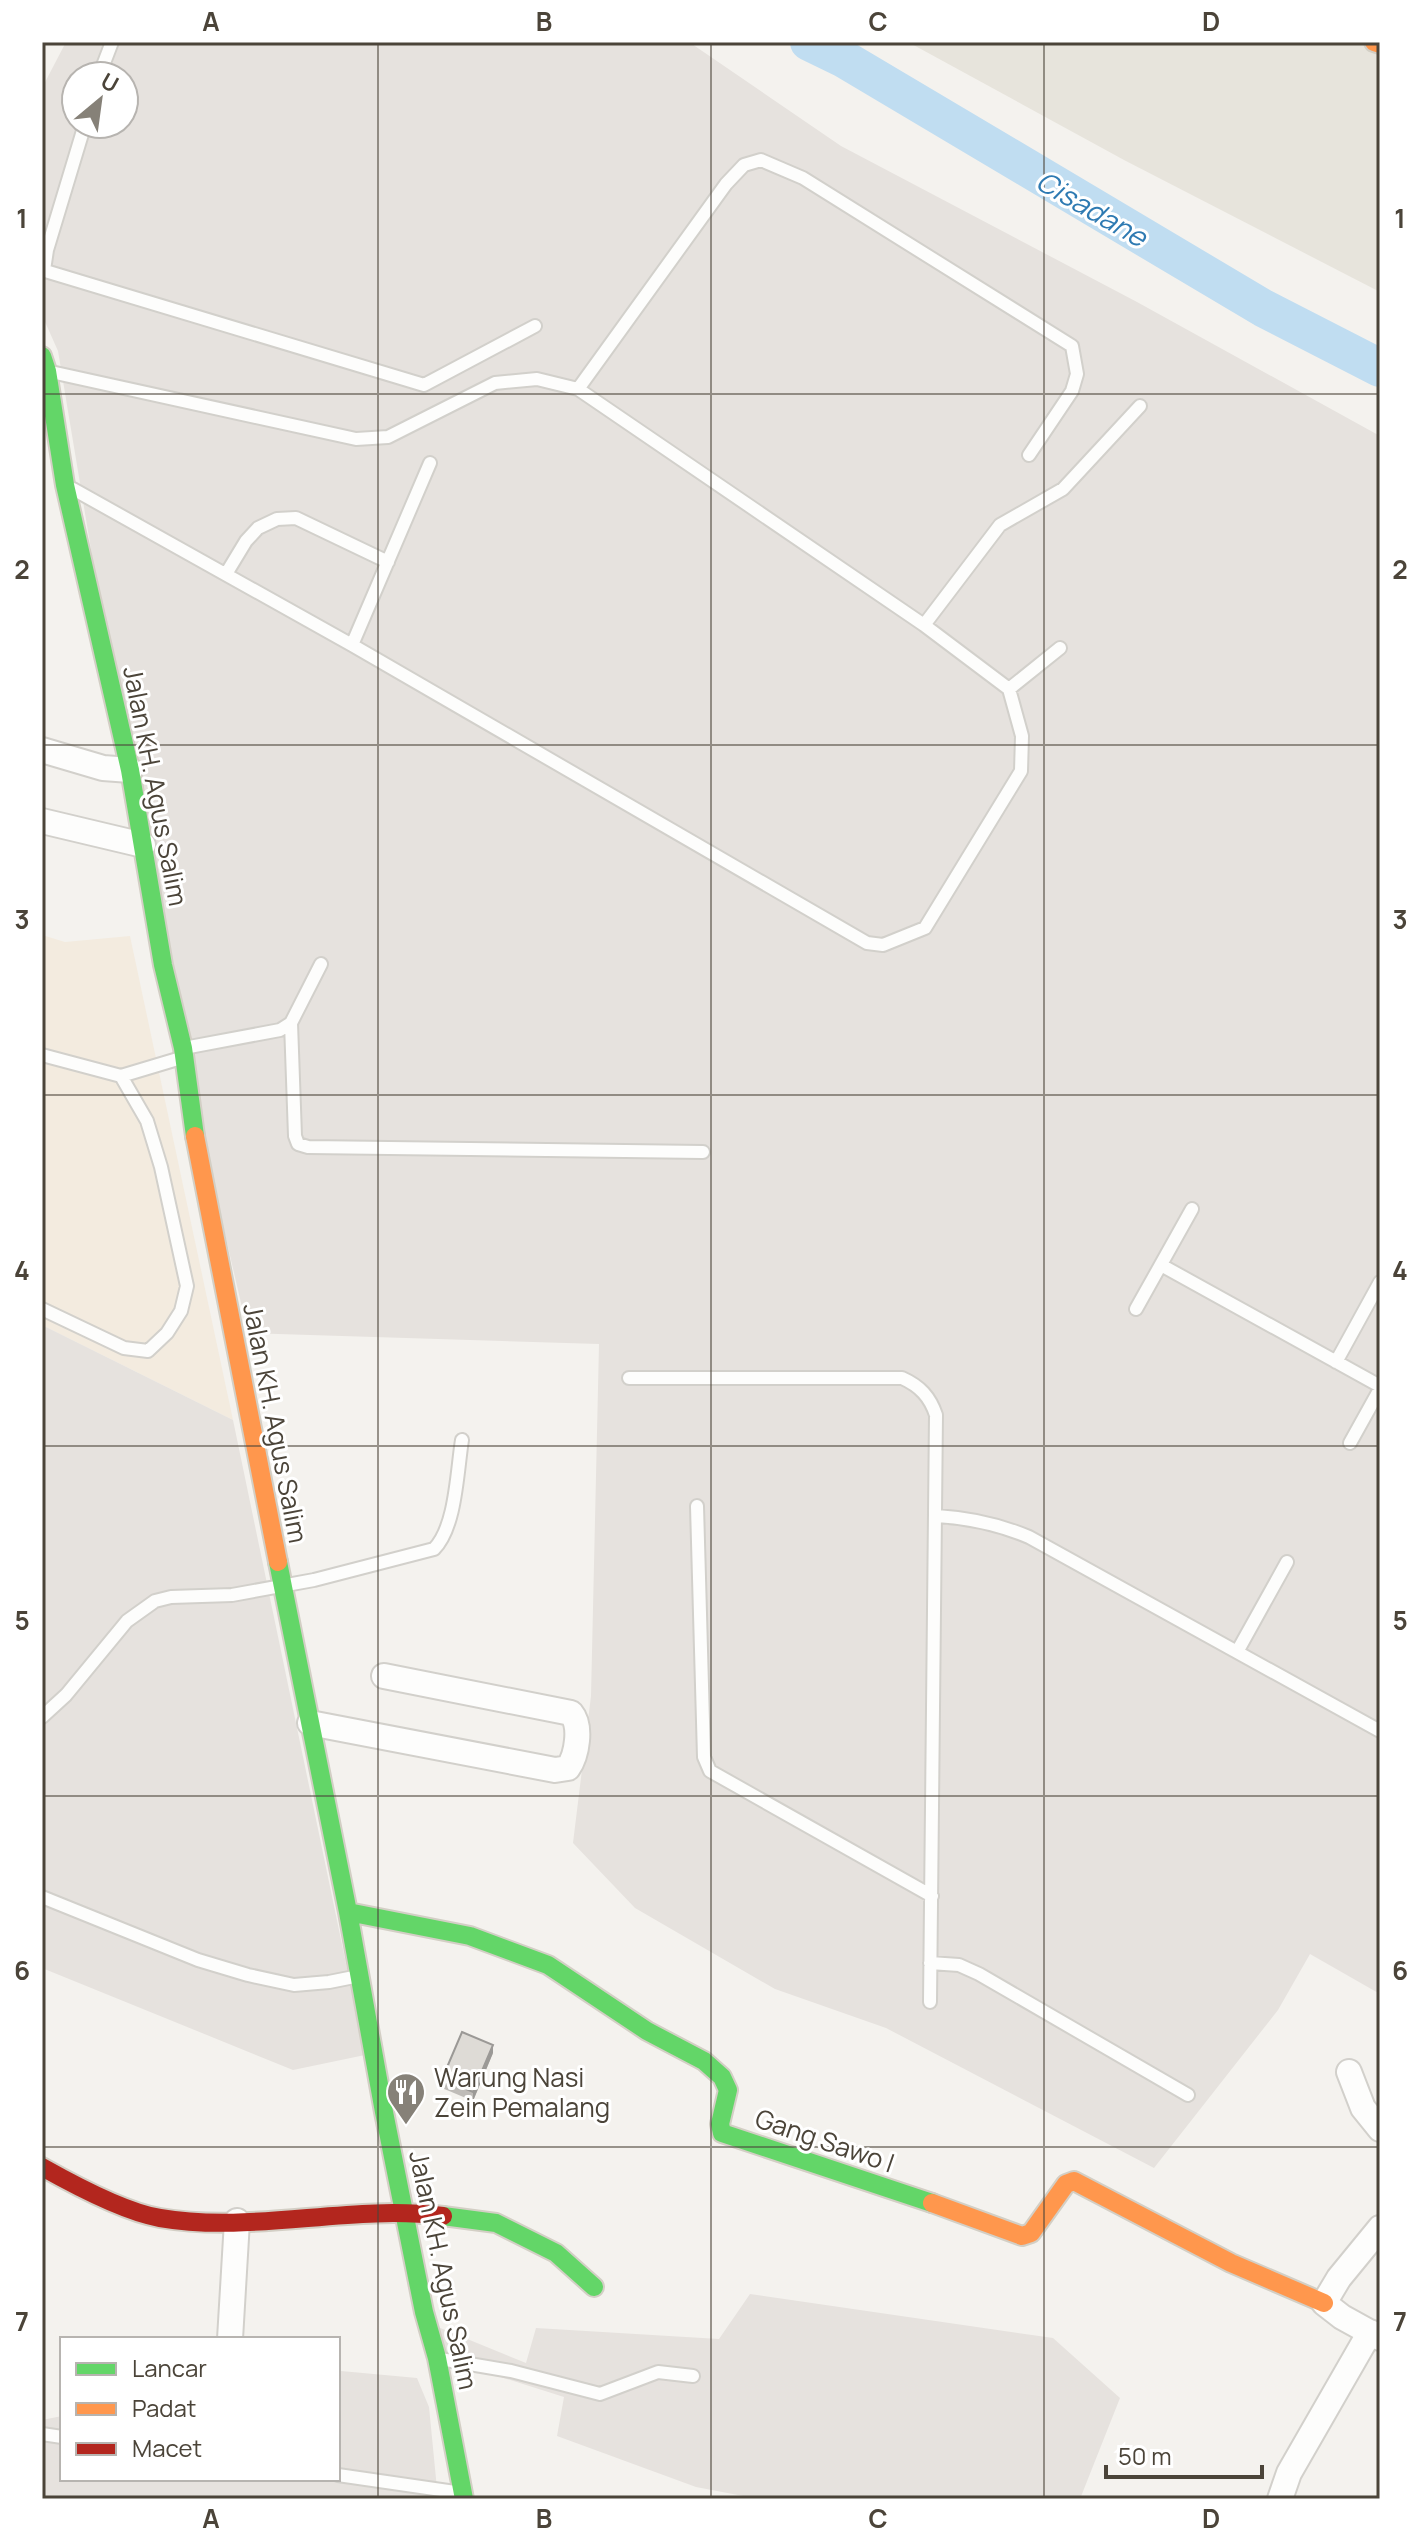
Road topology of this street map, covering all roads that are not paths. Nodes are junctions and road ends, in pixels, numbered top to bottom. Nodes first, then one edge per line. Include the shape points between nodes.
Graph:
1 (1374, 42) edge
2 (1380, 44) edge
3 (80, 140) edge
4 (43, 270) edge
5 (535, 326) dead end
6 (45, 364) edge
7 (578, 389) junction
8 (1140, 406) dead end
9 (1029, 455) dead end
10 (430, 463) dead end
11 (65, 485) junction
12 (388, 562) junction
13 (226, 574) junction
14 (924, 625) junction
15 (352, 645) junction
16 (1060, 648) dead end
17 (1009, 689) junction
18 (42, 750) edge
19 (130, 770) junction
20 (42, 821) edge
21 (143, 845) junction
22 (321, 964) dead end
23 (291, 1023) junction
24 (184, 1052) junction
25 (42, 1055) edge
26 (121, 1076) junction
27 (703, 1152) dead end
28 (1192, 1209) dead end
29 (1161, 1265) junction
30 (1380, 1282) edge
31 (42, 1309) edge
32 (1136, 1309) dead end
33 (1336, 1362) junction
34 (629, 1378) dead end
35 (1380, 1388) edge
36 (462, 1440) dead end
37 (1350, 1443) dead end
38 (697, 1506) dead end
39 (937, 1516) junction
40 (1287, 1562) dead end
41 (282, 1586) junction
42 (1237, 1652) junction
43 (384, 1676) dead end
44 (42, 1717) edge
45 (310, 1723) junction
46 (1380, 1731) edge
47 (932, 1896) junction
48 (42, 1897) edge
49 (348, 1912) junction
50 (930, 1963) junction
51 (361, 1975) junction
52 (930, 2002) dead end
53 (1349, 2072) dead end
54 (1188, 2095) dead end
55 (1380, 2129) edge
56 (42, 2167) edge
57 (405, 2211) junction
58 (237, 2221) junction
59 (1380, 2228) edge
60 (594, 2287) dead end
61 (1324, 2303) junction
62 (1375, 2335) edge
63 (230, 2337) edge
64 (437, 2358) junction
65 (693, 2376) dead end
66 (340, 2475) edge
67 (463, 2496) edge
68 (1280, 2499) edge

1 - 2 main road
3 - 4 lane
4 - 5 lane via 424,385
6 - 7 lane via 356,439 388,437 495,383 537,379
6 - 11 main road, Jalan KH. Agus Salim
7 - 9 lane via 726,184 744,165 761,160 803,178 1072,346 1077,374 1072,391
7 - 14 lane
8 - 14 lane via 1063,489 1000,525
10 - 12 lane
11 - 13 lane
11 - 19 main road, Jalan KH. Agus Salim
12 - 13 lane via 296,518 277,519 258,528
12 - 15 lane
13 - 15 lane
14 - 17 lane
15 - 17 lane via 867,943 883,945 925,928 1021,771 1022,736
16 - 17 lane
18 - 19 street via 103,768
19 - 21 main road, Jalan KH. Agus Salim
20 - 21 street
21 - 24 main road, Jalan KH. Agus Salim
22 - 23 lane
23 - 24 lane
23 - 27 lane via 298,1144
24 - 26 lane
24 - 41 main road, Jalan KH. Agus Salim via 199,1159
25 - 26 lane
26 - 31 lane via 147,1121 161,1167 187,1286 181,1311 148,1351 124,1348
28 - 29 lane
29 - 32 lane
29 - 33 lane
30 - 33 lane
33 - 35 lane
34 - 39 lane via 902,1378 914,1383 932,1402 936,1415
35 - 37 lane
36 - 41 lane via 450,1518 434,1549
38 - 47 lane via 704,1757 710,1771
39 - 42 lane via 973,1518 1029,1537
39 - 47 lane
40 - 42 lane
41 - 44 lane via 155,1601 127,1621
41 - 45 main road, Jalan KH. Agus Salim
42 - 46 lane
43 - 45 street via 571,1713 577,1732 571,1764 555,1770
45 - 49 main road, Jalan KH. Agus Salim
47 - 50 lane
48 - 51 lane via 248,1975 294,1985
49 - 51 main road, Jalan KH. Agus Salim
49 - 61 main road, Gang Sawo I via 470,1936 548,1965 722,2077 728,2090 720,2124 728,2136 1022,2236 1031,2233 1066,2184 1074,2181 1231,2263
50 - 52 lane
50 - 54 lane via 959,1965 979,1974
51 - 57 main road, Jalan KH. Agus Salim
53 - 55 street via 1363,2108
56 - 58 main road via 85,2191 157,2218
57 - 58 main road
57 - 60 main road via 496,2223 556,2253
57 - 64 main road, Jalan KH. Agus Salim
58 - 63 street
59 - 61 street
61 - 62 street
62 - 68 street via 1289,2473
64 - 65 lane via 600,2394 658,2372
64 - 67 main road, Jalan KH. Agus Salim
66 - 67 lane

